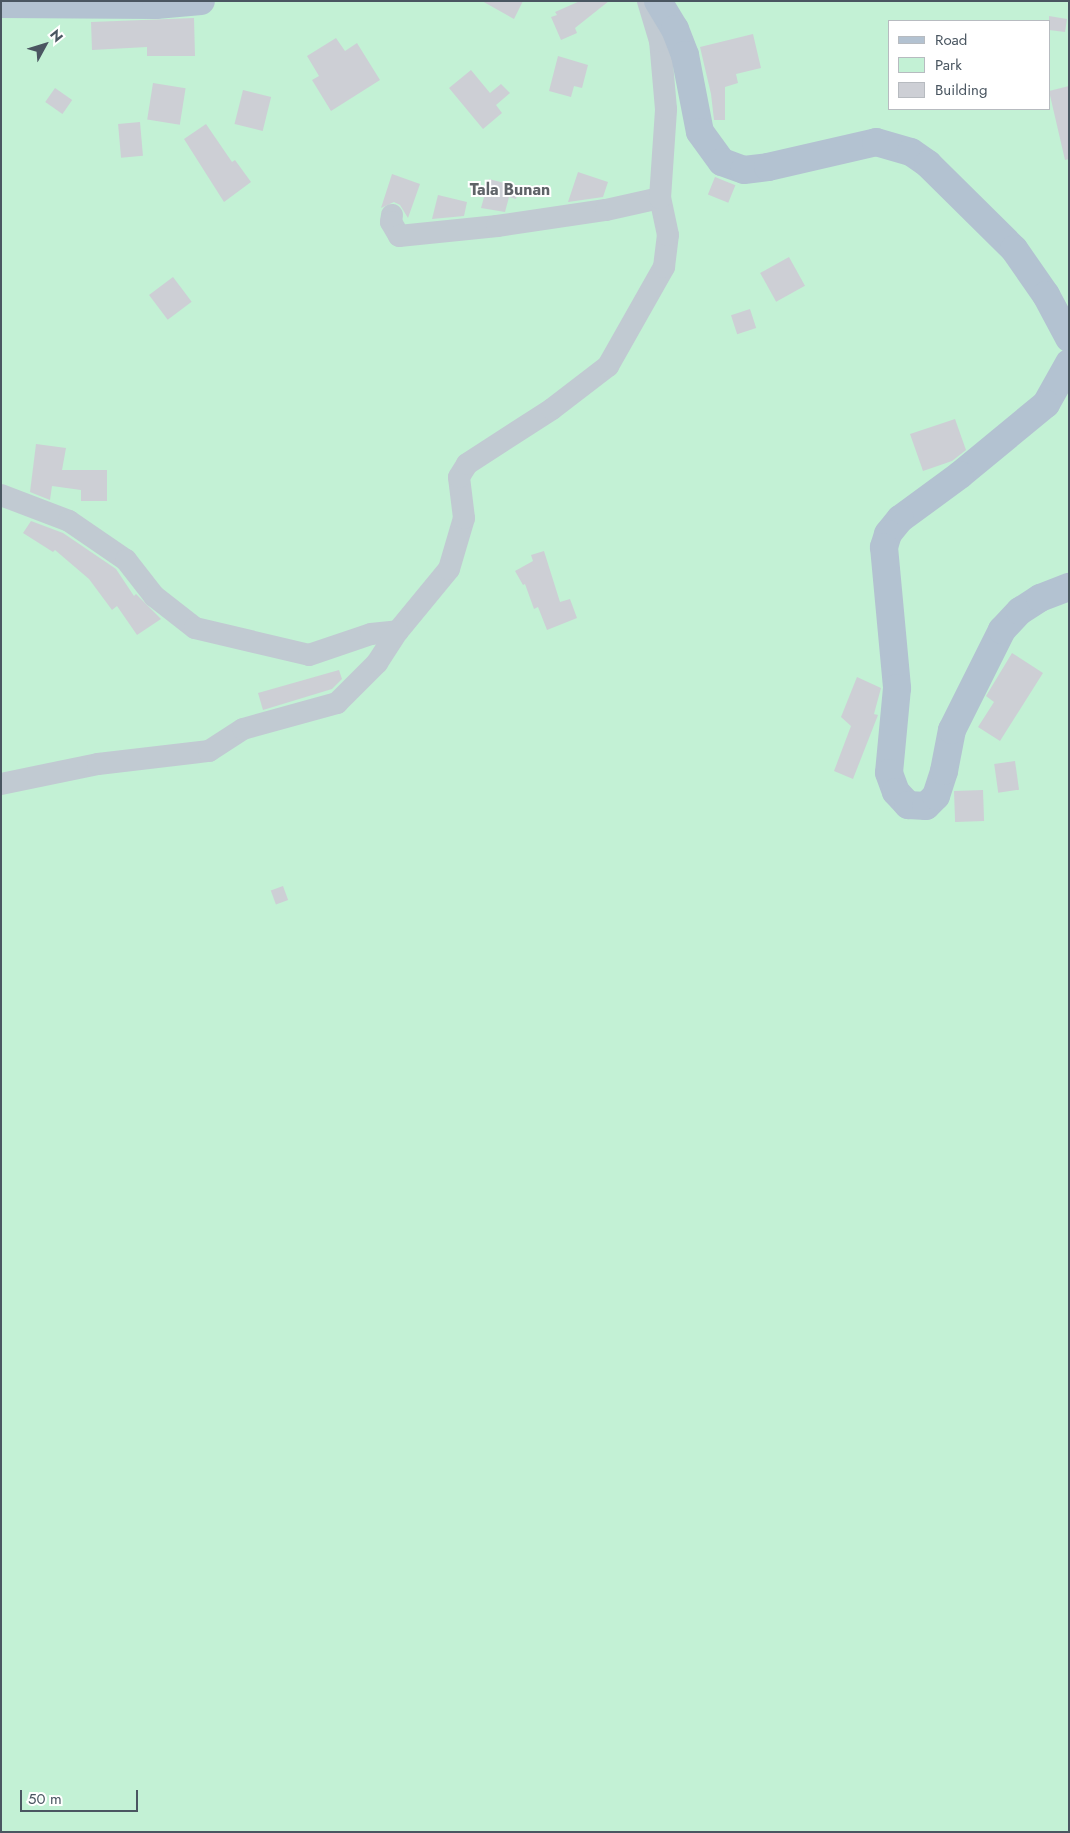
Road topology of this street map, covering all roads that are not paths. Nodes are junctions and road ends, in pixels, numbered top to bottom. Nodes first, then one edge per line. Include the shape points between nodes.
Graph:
1 (201, 1) edge
2 (648, 1) edge
3 (658, 1) edge
4 (1, 4) edge
5 (660, 198) junction
6 (392, 215) dead end
7 (1069, 338) edge
8 (1069, 364) edge
9 (1, 495) edge
10 (1069, 588) edge
11 (398, 630) junction
12 (1, 784) edge

1 - 4 main road via 156,5
2 - 5 street via 660,41 666,109
3 - 7 main road via 675,29 684,55 700,132 722,162 744,170 768,167 876,142 911,152 928,164 1014,249 1046,295
5 - 6 street via 552,218 399,236 391,222
5 - 11 street via 668,235 664,267 608,366 552,409 467,464 459,477 464,518 449,569
8 - 10 main road via 1046,404 960,475 900,519 888,534 884,547 897,688 889,773 896,792 908,805 926,806 936,796 952,730 1002,630 1020,611 1040,598
9 - 11 street via 69,521 94,538 126,560 154,596 195,628 309,655 371,634
11 - 12 street via 377,663 337,703 244,729 209,751 98,764

